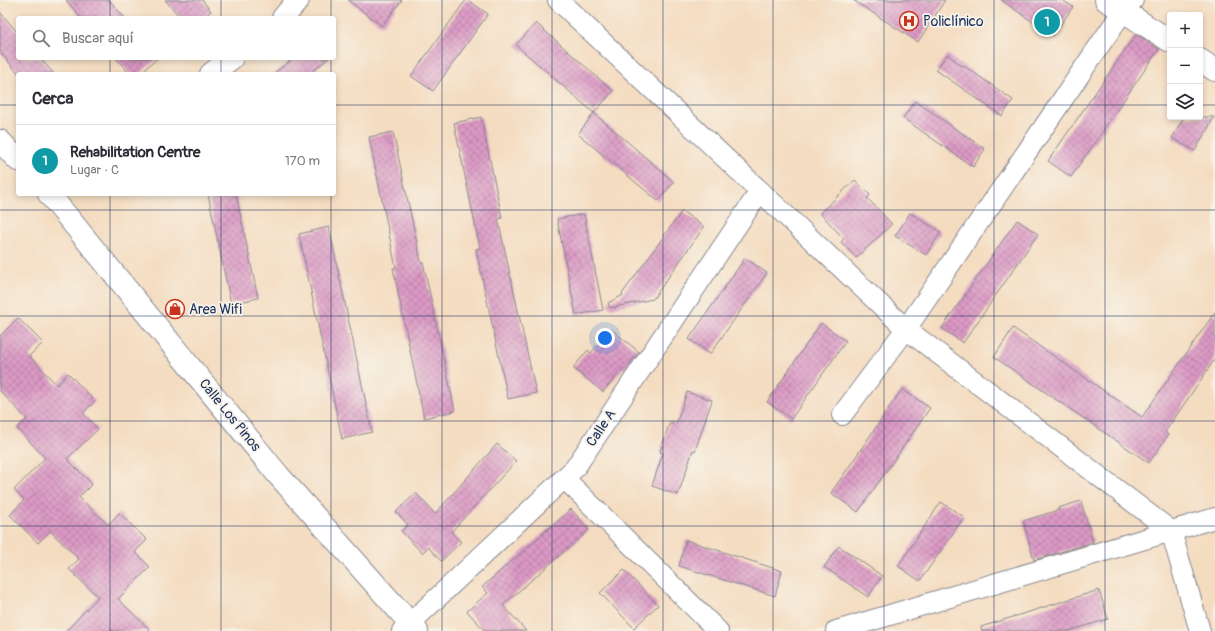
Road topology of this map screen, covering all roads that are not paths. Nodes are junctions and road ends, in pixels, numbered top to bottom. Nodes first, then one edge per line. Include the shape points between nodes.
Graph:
1 (298, 0) edge
2 (558, 0) edge
3 (1121, 4) edge
4 (286, 16) edge
5 (1167, 39) edge
6 (229, 60) edge
7 (1203, 62) edge
8 (1215, 70) edge
9 (214, 72) edge
10 (0, 141) edge
11 (16, 158) edge
12 (760, 191) junction
13 (59, 197) edge
14 (906, 329) junction
15 (842, 415) dead end
16 (564, 478) junction
17 (1215, 518) edge
18 (1171, 531) junction
19 (410, 629) edge
20 (718, 631) edge
21 (836, 631) edge
22 (1200, 631) edge

1 - 4 street
2 - 12 street
3 - 5 street
3 - 14 street
6 - 9 street
7 - 8 street
10 - 11 street
12 - 14 street
12 - 16 street, Calle A via 575,468
13 - 19 street, Calle Los Pinos via 279,476
14 - 15 street
14 - 18 street
16 - 19 street, Calle A
16 - 20 street
17 - 18 street
18 - 21 street
18 - 22 street

